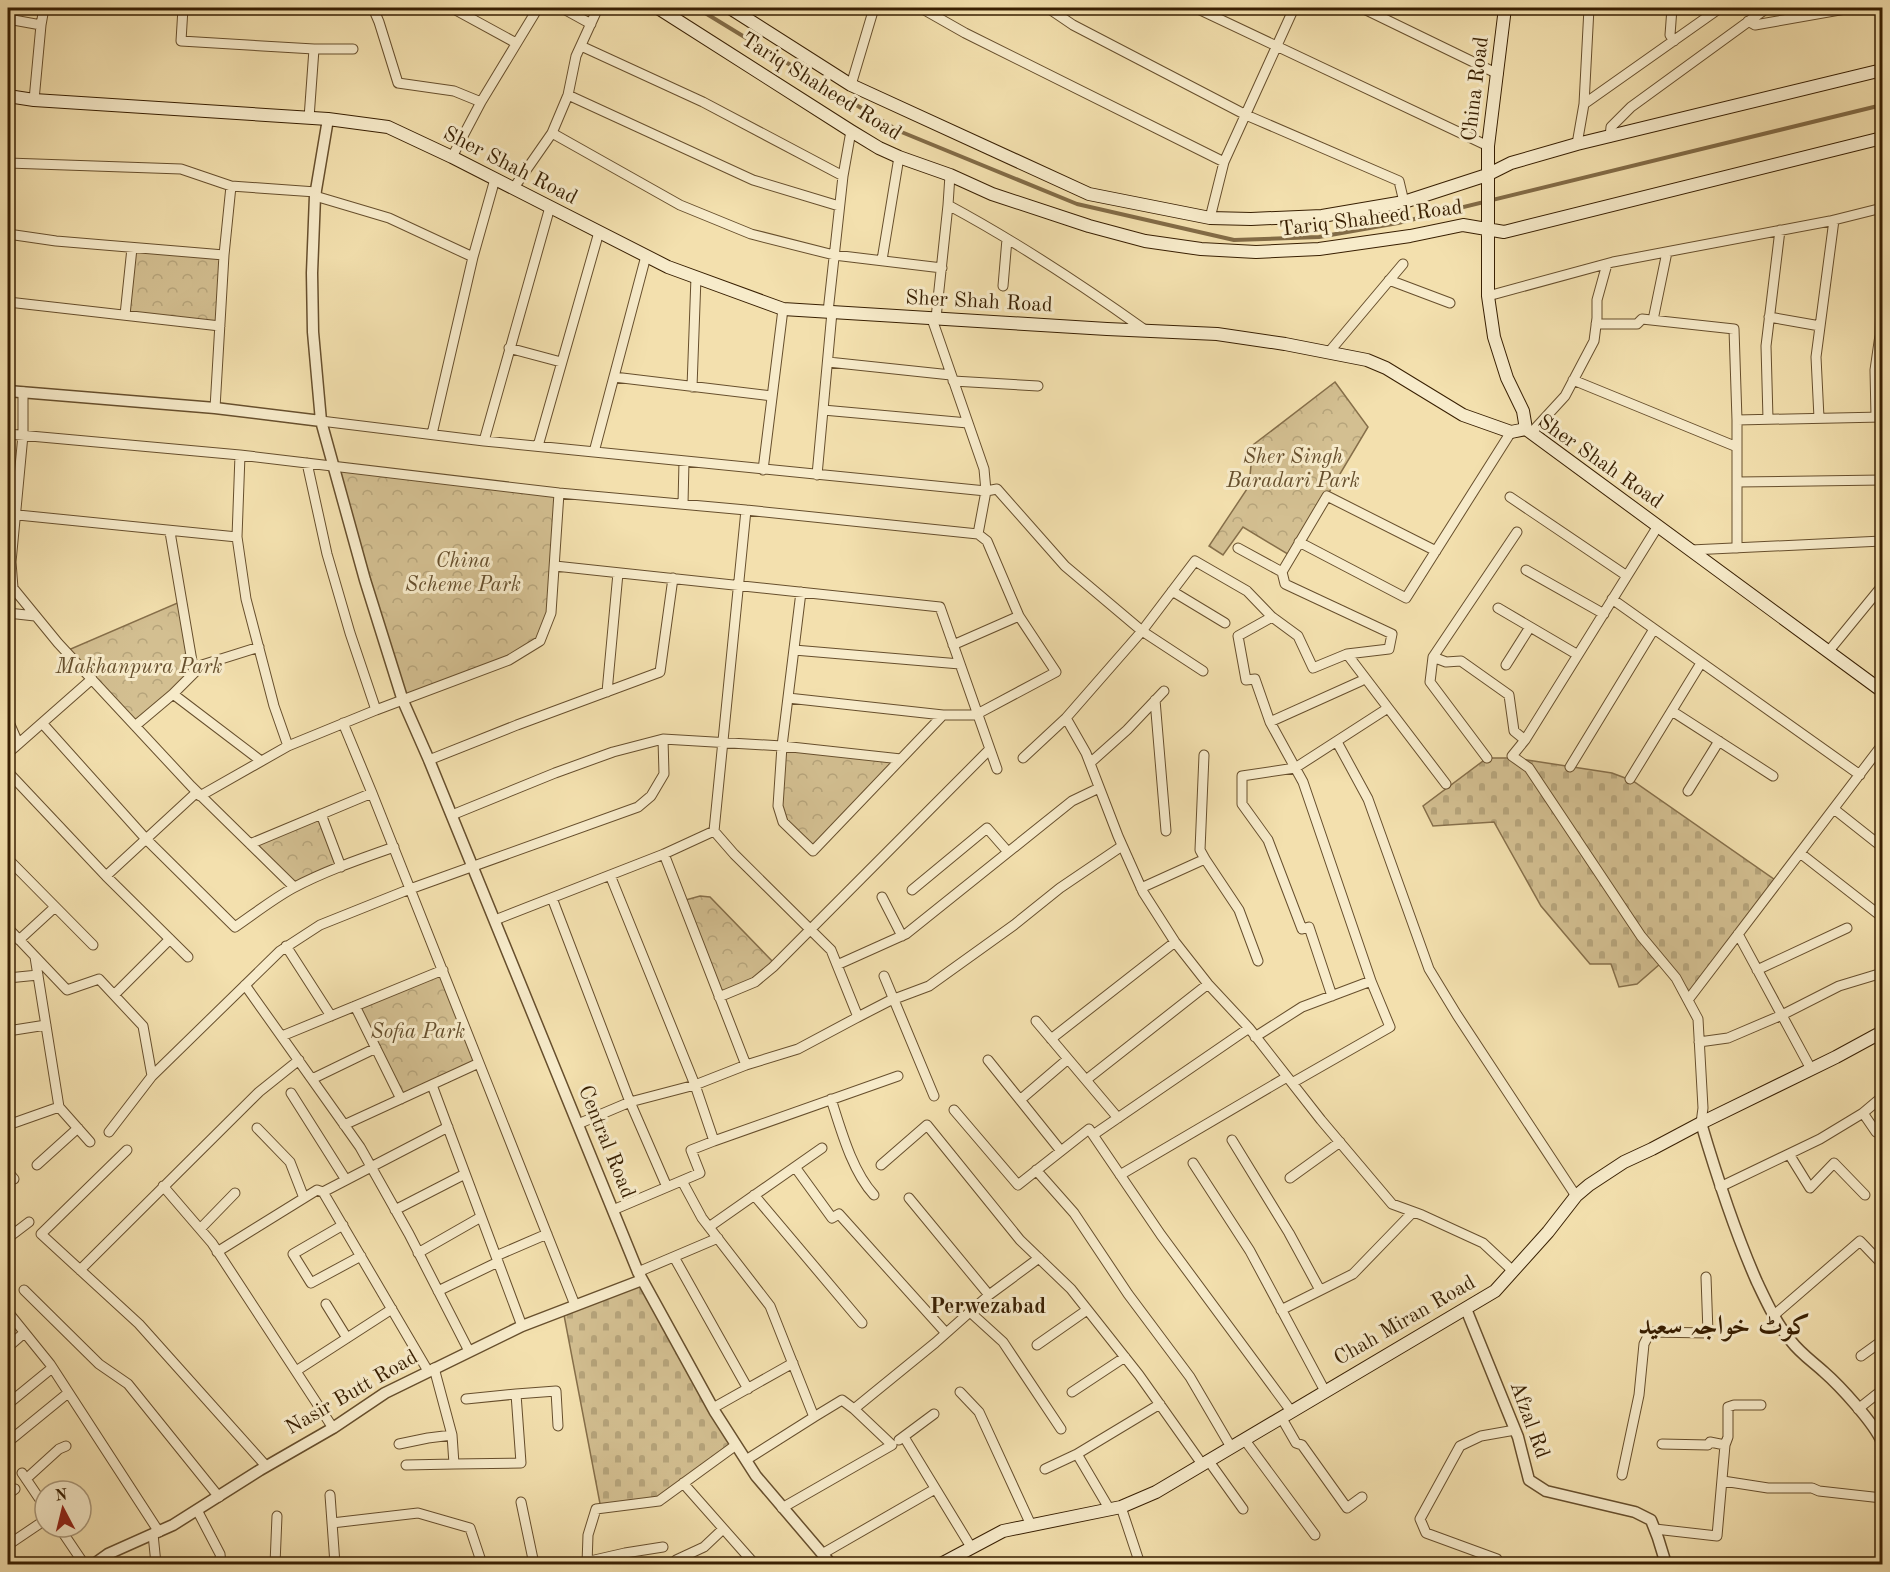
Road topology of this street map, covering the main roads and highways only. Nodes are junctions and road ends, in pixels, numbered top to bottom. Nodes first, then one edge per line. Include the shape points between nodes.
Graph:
1 (658, 8) edge
2 (730, 8) edge
3 (1505, 8) edge
4 (1882, 70) edge
5 (8, 96) edge
6 (1882, 138) edge
7 (1487, 180) junction
8 (1488, 229) junction
9 (1528, 431) junction
10 (1881, 688) edge
11 (1882, 1032) edge
12 (941, 1564) edge

1 - 8 main road, Tariq Shaheed Road via 899,158 992,194 1145,241 1256,252 1319,249 1463,225
2 - 7 main road, Tariq Shaheed Road via 851,85 1089,194 1210,218 1251,219 1322,216 1404,202
3 - 7 main road, China Road
4 - 7 main road, Tariq Shaheed Road via 1577,144 1511,164
5 - 9 main road, Sher Shah Road via 328,119 388,128 668,267 783,309 1217,334 1329,352 1386,368 1462,415 1511,432
6 - 8 main road, Tariq Shaheed Road via 1518,230
7 - 8 main road, China Road
8 - 9 main road via 1488,296 1494,337
9 - 10 main road, Sher Shah Road
11 - 12 main road, Chah Miran Road via 1624,1162 1576,1196 1495,1291 1156,1492 1115,1509 1003,1531

